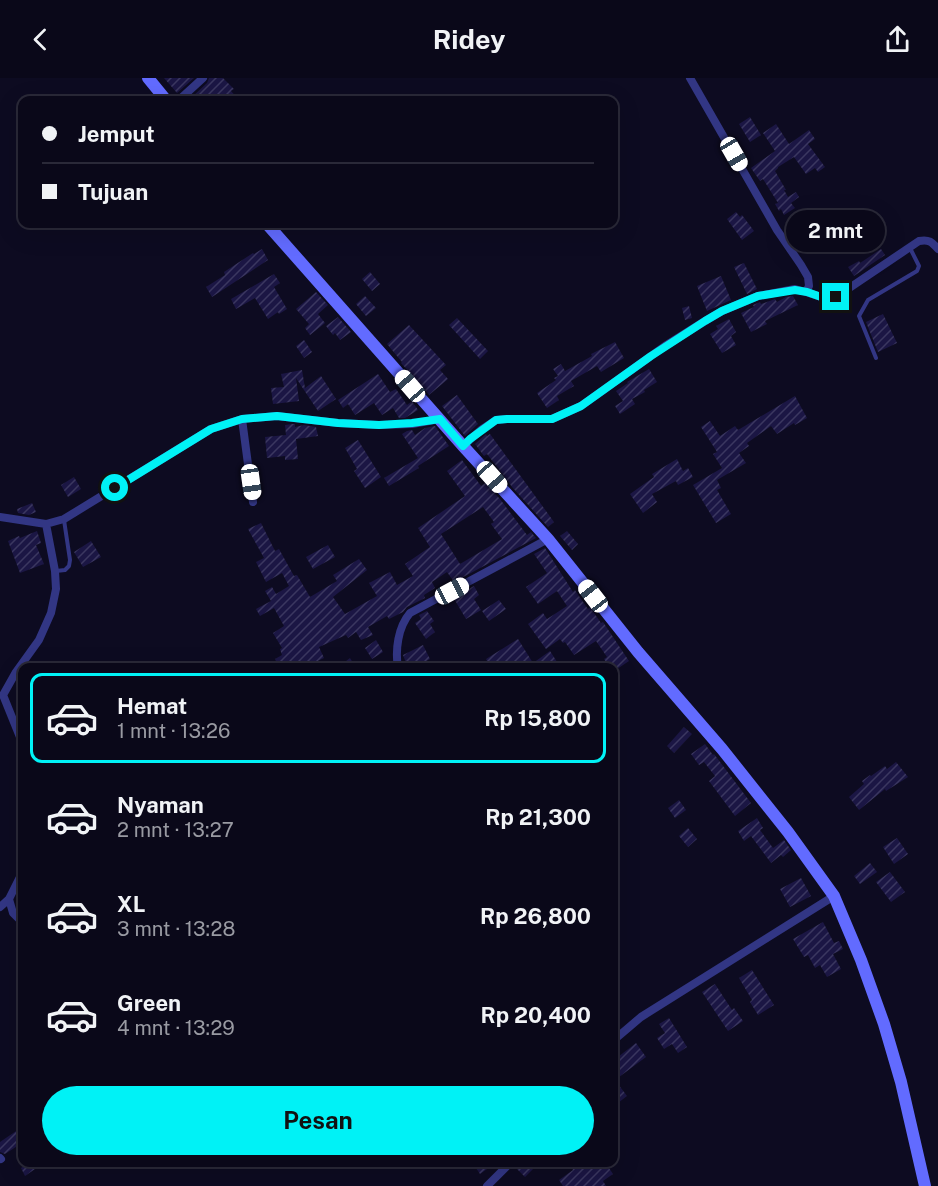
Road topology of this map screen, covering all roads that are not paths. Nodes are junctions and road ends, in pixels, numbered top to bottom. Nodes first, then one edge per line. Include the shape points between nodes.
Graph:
1 (148, 78) edge
2 (203, 78) edge
3 (690, 78) edge
4 (163, 96) edge
5 (183, 96) edge
6 (271, 228) edge
7 (909, 247) junction
8 (938, 249) edge
9 (807, 292) junction
10 (876, 358) dead end
11 (242, 419) junction
12 (440, 419) junction
13 (463, 446) junction
14 (254, 502) dead end
15 (0, 517) edge
16 (64, 519) junction
17 (46, 524) junction
18 (548, 539) junction
19 (55, 572) junction
20 (22, 663) edge
21 (397, 663) edge
22 (18, 669) edge
23 (2, 695) edge
24 (18, 733) edge
25 (18, 881) edge
26 (834, 896) junction
27 (9, 899) junction
28 (0, 907) edge
29 (18, 918) edge
30 (618, 1037) edge
31 (506, 1167) edge
32 (486, 1186) edge
33 (925, 1186) edge

1 - 4 street
2 - 5 street
3 - 9 street via 808,277
6 - 12 street
7 - 8 street via 925,240
7 - 9 street via 836,297 824,298
7 - 10 lane via 919,266 917,271 868,300 859,316
9 - 13 street via 758,296 722,311 581,406 552,419 496,420
11 - 12 street via 277,416 379,425
11 - 14 street
11 - 16 street via 211,429
12 - 13 street
13 - 18 street
15 - 17 street
16 - 17 street
16 - 19 lane via 69,566
17 - 19 street
18 - 21 street via 410,613 401,630
18 - 26 street via 722,749
19 - 20 street via 51,613
22 - 23 street
23 - 24 street
25 - 27 street
26 - 30 street via 642,1017
26 - 33 street via 884,1024
27 - 28 street
27 - 29 street
31 - 32 street

